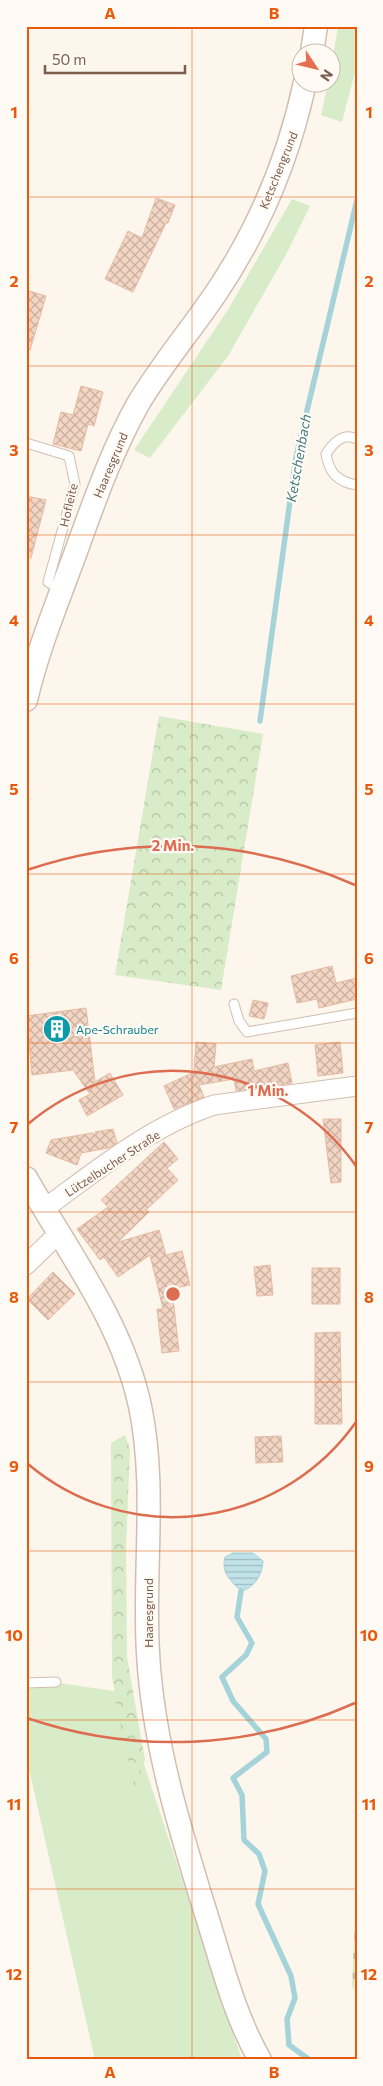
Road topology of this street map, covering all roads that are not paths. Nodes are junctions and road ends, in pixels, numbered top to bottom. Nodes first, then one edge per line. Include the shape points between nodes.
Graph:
1 (316, 26) edge
2 (314, 42) edge
3 (303, 92) edge
4 (240, 254) joint
5 (357, 438) edge
6 (26, 443) edge
7 (357, 485) edge
8 (61, 590) junction
9 (26, 700) edge
10 (234, 1004) dead end
11 (357, 1013) edge
12 (357, 1086) edge
13 (26, 1178) edge
14 (44, 1209) junction
15 (58, 1234) junction
16 (26, 1265) edge
17 (56, 1682) dead end
18 (26, 1683) edge
19 (260, 2060) edge

1 - 2 street
3 - 4 street, Ketschengrund via 297,122 276,180
4 - 8 street, Haaresgrund via 139,403 123,433
5 - 7 lane via 342,438 333,443 326,454 328,465 338,480
6 - 8 lane, Hofleite via 69,456 75,484 48,582
8 - 9 street, Haaresgrund
10 - 11 lane via 239,1021 247,1032
12 - 14 street, Lützelbucher Straße via 214,1105 197,1111 140,1141
13 - 14 street, Haaresgrund
14 - 15 street, Haaresgrund
15 - 16 street
15 - 19 street, Haaresgrund via 105,1311 128,1363 140,1405 148,1458 148,1654 157,1726 170,1792 237,2016
17 - 18 lane

